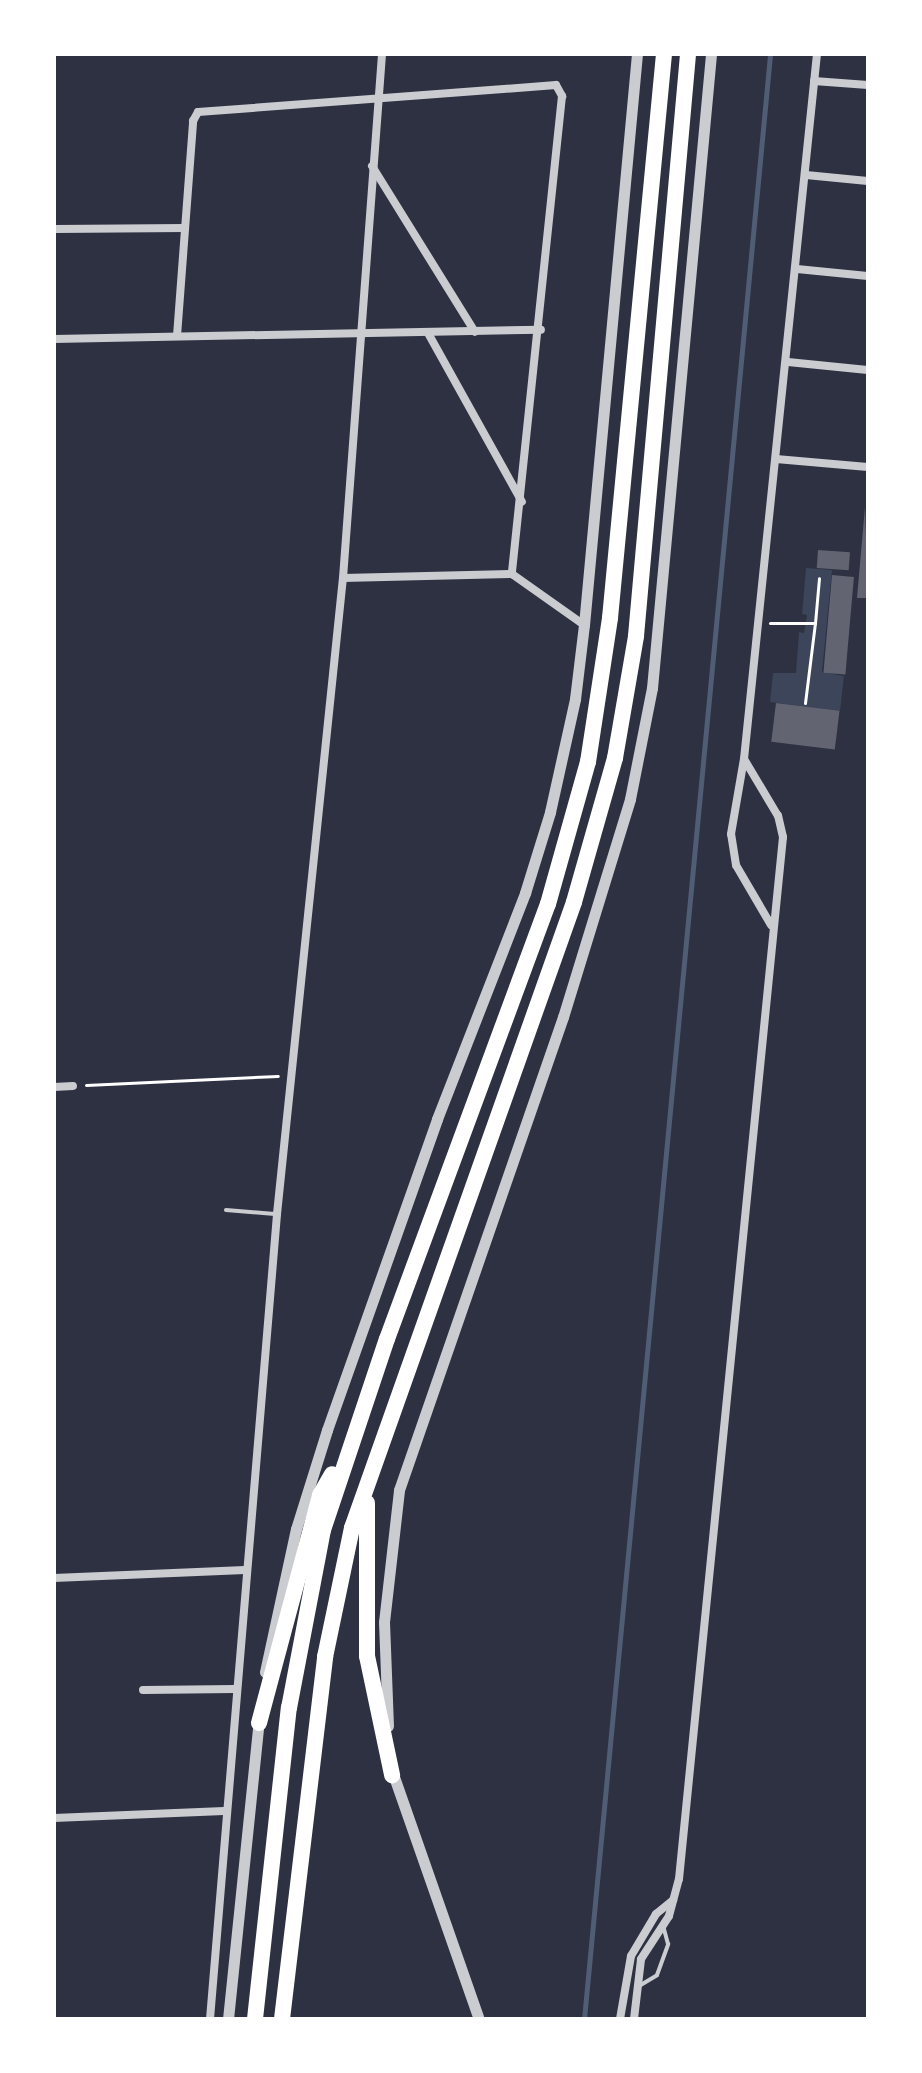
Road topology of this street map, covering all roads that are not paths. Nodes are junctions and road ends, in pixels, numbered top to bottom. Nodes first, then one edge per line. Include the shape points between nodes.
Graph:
1 (382, 54) edge
2 (637, 54) edge
3 (664, 54) edge
4 (688, 54) edge
5 (711, 54) edge
6 (817, 54) edge
7 (814, 81) junction
8 (868, 85) edge
9 (378, 100) junction
10 (372, 166) junction
11 (806, 175) junction
12 (868, 181) edge
13 (185, 228) junction
14 (54, 229) edge
15 (797, 269) junction
16 (868, 276) edge
17 (541, 330) junction
18 (475, 332) junction
19 (428, 333) junction
20 (358, 335) junction
21 (177, 336) junction
22 (54, 339) edge
23 (788, 362) junction
24 (868, 370) edge
25 (776, 459) junction
26 (868, 467) edge
27 (522, 503) junction
28 (512, 574) junction
29 (343, 578) junction
30 (584, 625) junction
31 (744, 759) junction
32 (771, 926) junction
33 (73, 1086) road end
34 (54, 1087) edge
35 (226, 1210) dead end
36 (277, 1214) junction
37 (350, 1445) junction
38 (367, 1487) junction
39 (245, 1570) junction
40 (54, 1578) edge
41 (235, 1689) junction
42 (143, 1690) dead end
43 (259, 1723) junction
44 (392, 1775) junction
45 (224, 1811) junction
46 (54, 1818) edge
47 (674, 1900) junction
48 (662, 1923) junction
49 (636, 1987) junction
50 (210, 2019) edge
51 (228, 2019) edge
52 (255, 2019) edge
53 (282, 2019) edge
54 (479, 2019) edge
55 (620, 2019) edge
56 (634, 2019) edge

1 - 9 street
2 - 30 street
3 - 37 highway via 610,618 588,762 548,904
4 - 38 highway via 636,636 615,758 578,891
5 - 44 street via 652,688 630,799 563,1017 399,1490 384,1622
6 - 7 street
7 - 8 street
7 - 11 street
9 - 10 street
9 - 13 street via 198,112
9 - 17 street via 550,83 560,89
10 - 18 street
10 - 20 street
11 - 12 street
11 - 15 street
13 - 14 street
13 - 21 street
15 - 16 street
15 - 23 street
17 - 18 street
17 - 27 street
18 - 19 street
19 - 20 street
19 - 27 street
20 - 21 street
20 - 29 street
21 - 22 street
23 - 24 street
23 - 25 street
25 - 26 street
25 - 31 street
27 - 28 street
28 - 29 street
28 - 30 street
29 - 36 street
30 - 43 street via 575,699 550,812 327,1430 280,1593
31 - 32 street via 732,849
31 - 32 street via 782,827
32 - 47 street
33 - 34 street
35 - 36 lane
36 - 39 street
37 - 43 highway via 320,1495
37 - 52 highway via 323,1530 298,1649
38 - 44 highway via 367,1656
38 - 53 highway via 334,1596
39 - 40 street
39 - 41 street
41 - 42 street
41 - 45 street
43 - 51 street
44 - 54 street
45 - 46 street
45 - 50 street
47 - 48 street
47 - 55 street via 656,1914 631,1956
48 - 49 street via 646,1944
48 - 49 lane via 668,1944 657,1975
49 - 56 street

